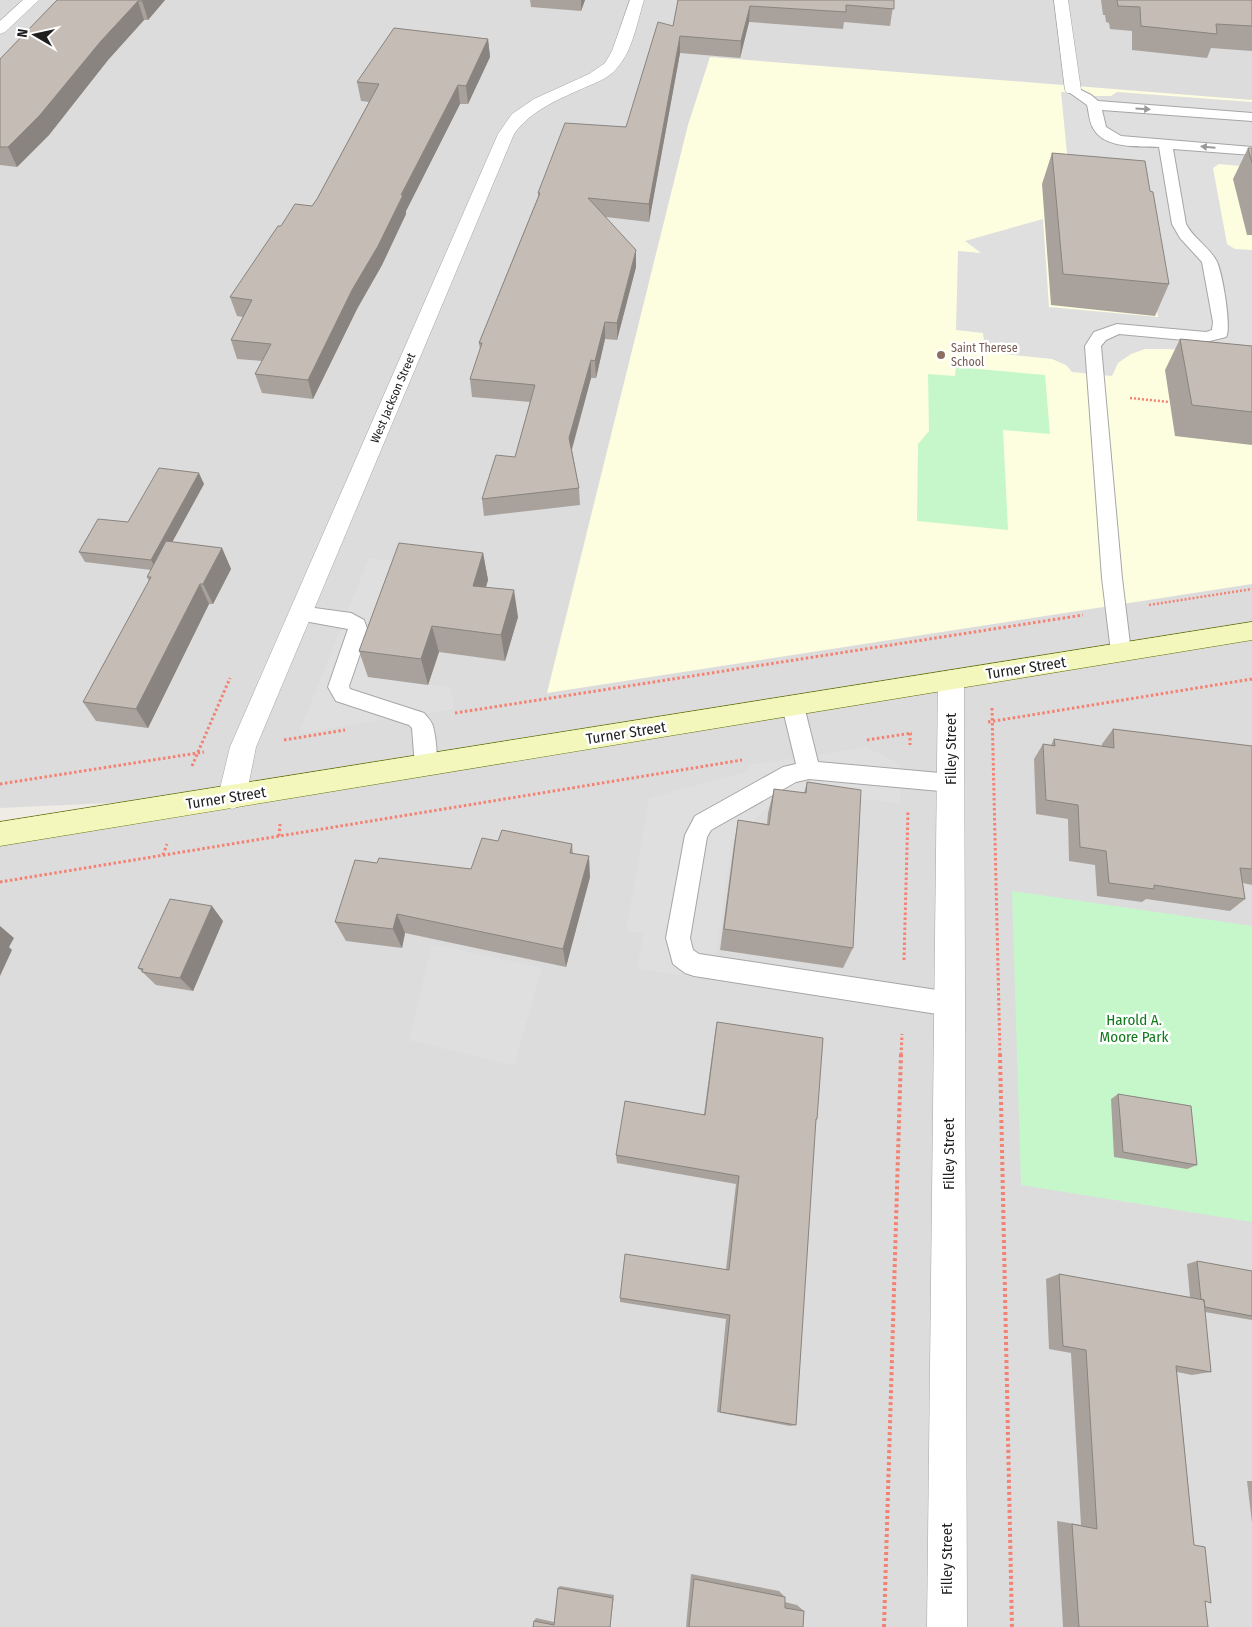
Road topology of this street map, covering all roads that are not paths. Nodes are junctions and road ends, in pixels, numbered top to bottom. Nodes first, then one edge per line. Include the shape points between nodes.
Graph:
1 (32, 0) edge
2 (637, 0) edge
3 (1061, 0) edge
4 (0, 29) edge
5 (1073, 90) joint
6 (1094, 105) junction
7 (1252, 117) edge
8 (1165, 144) junction
9 (1252, 151) edge
10 (300, 614) junction
11 (1252, 631) edge
12 (1121, 652) junction
13 (952, 680) junction
14 (793, 706) junction
15 (807, 760) junction
16 (426, 766) junction
17 (951, 784) junction
18 (232, 797) junction
19 (0, 834) edge
20 (950, 1004) junction
21 (947, 1627) edge

1 - 4 street
2 - 10 street, West Jackson Street via 620,51 611,66 595,77 540,102 518,117 506,134
3 - 5 street
5 - 6 lane
6 -> 7 lane
6 - 8 lane via 1098,127 1105,134 1118,140
9 -> 8 lane
8 - 12 lane via 1179,224 1183,234 1210,262 1221,322 1220,333 1206,337 1117,329 1100,336 1093,346
10 - 16 lane via 350,621 356,625 358,631 338,687 343,695 416,719 422,725
10 - 18 street, West Jackson Street via 242,746
11 - 12 street, Turner Street
12 - 13 street, Turner Street
13 - 14 street, Turner Street
13 - 17 street, Filley Street
14 - 15 lane
14 - 16 street, Turner Street
15 - 17 lane
15 - 20 lane via 791,774 703,824 696,835 678,938 682,956 694,965
16 - 18 street, Turner Street
17 - 20 street, Filley Street
18 - 19 street, Turner Street
20 - 21 street, Filley Street

